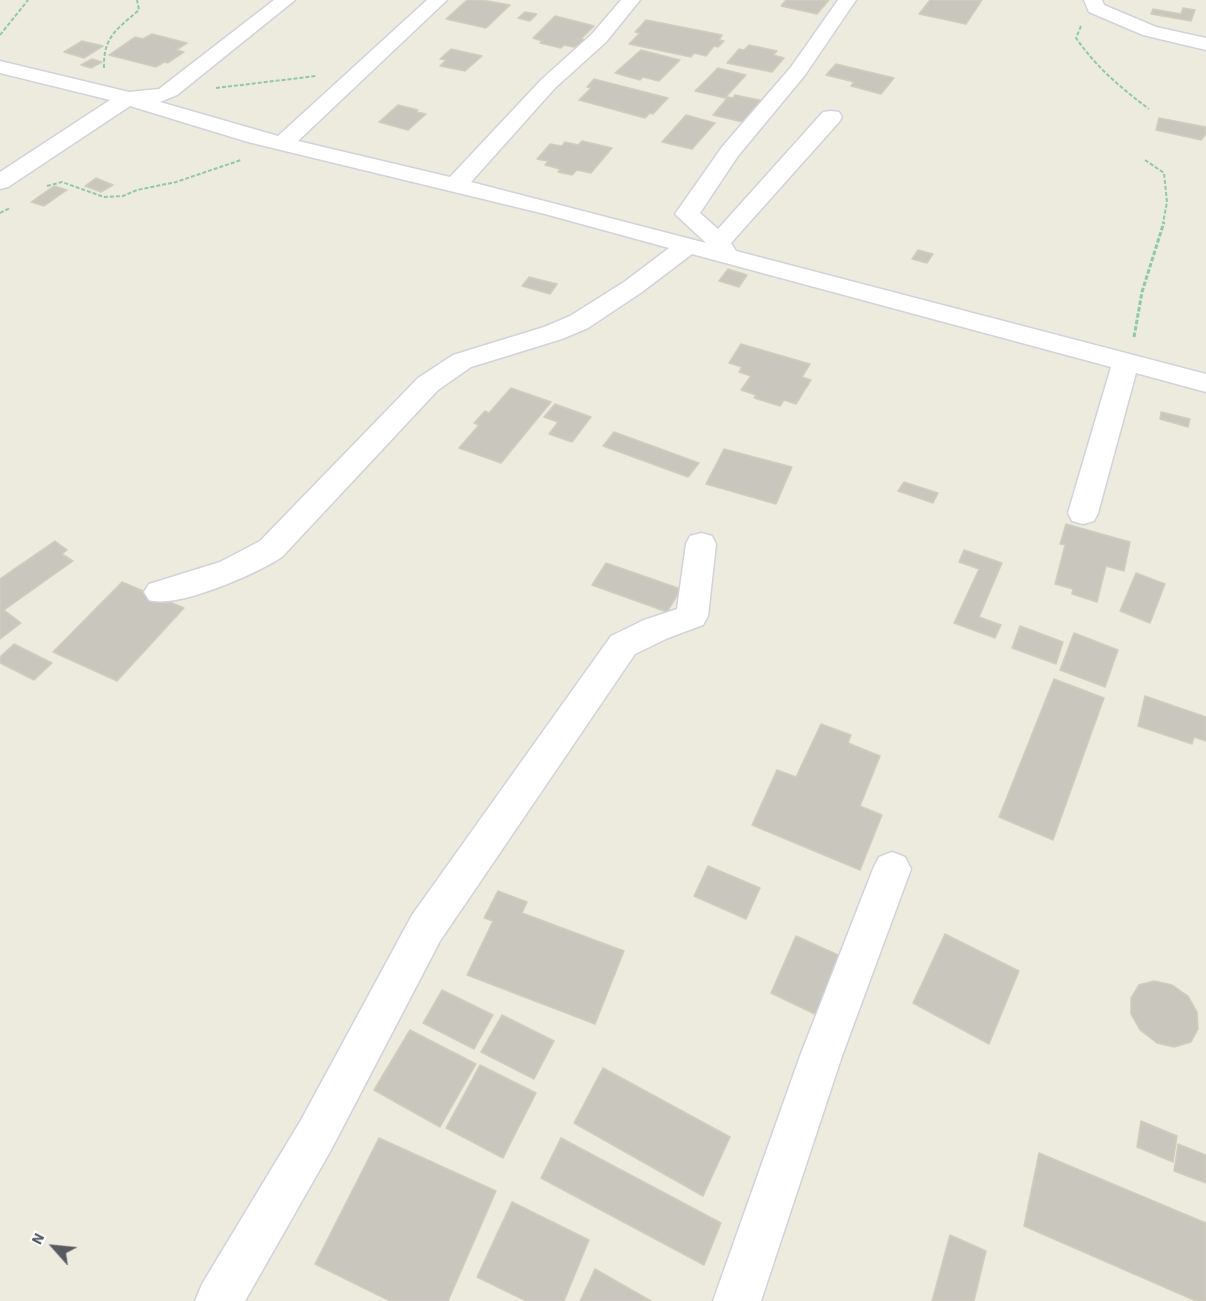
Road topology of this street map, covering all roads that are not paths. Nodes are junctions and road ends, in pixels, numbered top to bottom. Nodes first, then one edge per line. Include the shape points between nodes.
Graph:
1 (286, 0) edge
2 (438, 0) edge
3 (631, 0) edge
4 (847, 0) edge
5 (1094, 4) edge
6 (1206, 44) edge
7 (0, 67) edge
8 (116, 96) junction
9 (831, 117) dead end
10 (283, 143) junction
11 (0, 182) edge
12 (455, 186) junction
13 (687, 246) junction
14 (722, 249) junction
15 (1126, 363) junction
16 (1206, 383) edge
17 (1083, 513) dead end
18 (701, 544) dead end
19 (160, 592) dead end
20 (892, 869) dead end
21 (219, 1301) edge
22 (737, 1301) edge

1 - 8 street via 164,95
2 - 10 street
3 - 12 street
4 - 14 street via 798,71 730,152 687,214
5 - 6 street via 1150,32
7 - 8 street
8 - 10 street
8 - 11 street
9 - 14 street
10 - 12 street
12 - 13 street
13 - 14 street
13 - 19 street via 579,322 462,361 447,370 428,384 271,549 232,572
14 - 15 street
15 - 16 street
15 - 17 street
18 - 21 street via 692,616 623,645 426,928 315,1135
20 - 22 street via 821,1056

